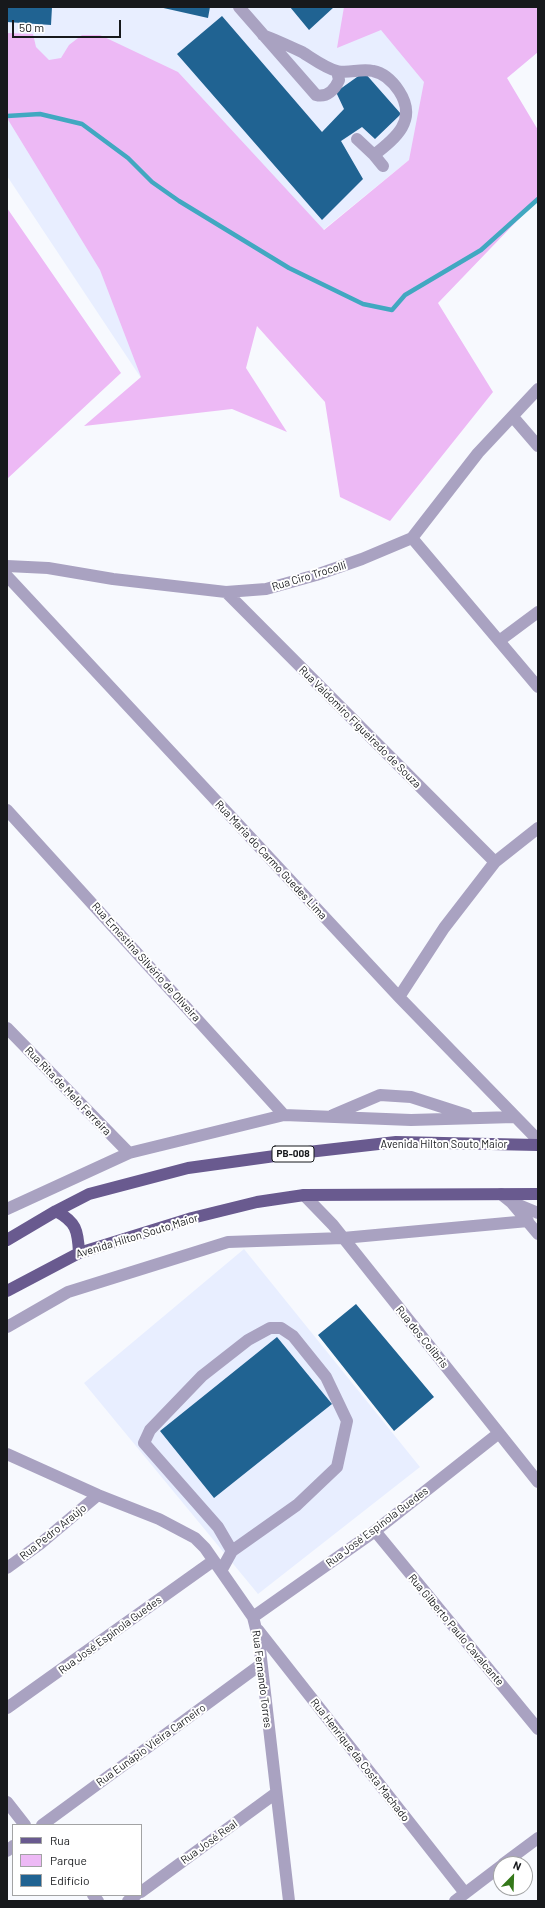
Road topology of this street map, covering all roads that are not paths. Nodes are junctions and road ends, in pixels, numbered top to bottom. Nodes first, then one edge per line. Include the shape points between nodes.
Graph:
1 (239, 7) edge
2 (263, 35) junction
3 (337, 71) junction
4 (357, 139) dead end
5 (374, 155) junction
6 (383, 166) dead end
7 (538, 390) edge
8 (514, 417) junction
9 (538, 446) edge
10 (412, 538) junction
11 (7, 566) edge
12 (7, 576) edge
13 (226, 592) junction
14 (538, 612) edge
15 (500, 641) junction
16 (538, 687) edge
17 (7, 810) edge
18 (538, 828) edge
19 (495, 862) junction
20 (399, 996) junction
21 (7, 1028) edge
22 (284, 1115) junction
23 (330, 1117) junction
24 (477, 1118) junction
25 (514, 1118) junction
26 (538, 1140) edge
27 (538, 1145) edge
28 (129, 1153) junction
29 (538, 1194) edge
30 (304, 1195) junction
31 (506, 1198) junction
32 (7, 1209) edge
33 (56, 1211) junction
34 (538, 1213) edge
35 (528, 1221) junction
36 (538, 1234) edge
37 (343, 1238) junction
38 (7, 1240) edge
39 (79, 1253) junction
40 (7, 1291) edge
41 (7, 1327) edge
42 (499, 1433) junction
43 (7, 1454) edge
44 (538, 1482) edge
45 (98, 1495) junction
46 (375, 1531) junction
47 (232, 1551) junction
48 (213, 1561) junction
49 (7, 1568) edge
50 (221, 1571) junction
51 (254, 1622) junction
52 (260, 1665) junction
53 (7, 1708) edge
54 (538, 1729) edge
55 (276, 1793) junction
56 (7, 1802) edge
57 (24, 1824) edge
58 (43, 1824) edge
59 (538, 1838) edge
60 (514, 1856) edge
61 (493, 1872) edge
62 (142, 1891) edge
63 (465, 1893) junction
64 (289, 1901) edge
65 (455, 1901) edge

1 - 2 street
2 - 3 street
2 - 3 street via 316,95 324,96 330,92 339,80
3 - 5 street via 374,71 386,76 396,85 405,100 407,109 404,126
4 - 5 street
5 - 6 street
7 - 8 street, Rua Ciro Trocolli
8 - 9 street
8 - 10 street, Rua Ciro Trocolli via 478,453
10 - 13 street, Rua Ciro Trocolli via 316,575 266,589
10 - 15 street
11 - 13 street, Rua Ciro Trocolli via 48,568 113,579
12 - 20 street, Rua Maria do Carmo Guedes Lima
13 - 19 street, Rua Valdomiro Figueiredo de Souza
14 - 15 street
15 - 16 street
17 - 22 street, Rua Ernestina Silvério de Oliveira
18 - 19 street
19 - 20 street via 444,928
20 - 25 street, Rua Maria do Carmo Guedes Lima
21 - 28 street, Rua Rita de Melo Ferreira
22 - 23 street
22 - 28 street
23 - 24 street via 411,1120
23 - 24 street via 380,1095 411,1097
24 - 25 street
25 - 26 street, Rua Maria do Carmo Guedes Lima
27 - 33 main road, Avenida Hilton Souto Maior / PB-008 via 396,1142 274,1156 181,1170 89,1194
28 - 32 street
29 - 31 main road, Avenida Hilton Souto Maior
30 - 31 main road, Avenida Hilton Souto Maior
30 - 37 street, Rua dos Colibris
30 - 39 main road, Avenida Hilton Souto Maior via 257,1202
31 - 34 street
31 - 35 street
33 - 38 main road, Avenida Hilton Souto Maior / PB-008
33 - 39 main road via 72,1222 78,1238
35 - 36 street
35 - 37 street
37 - 41 street via 228,1242 68,1292
37 - 42 street, Rua dos Colibris
39 - 40 main road, Avenida Hilton Souto Maior
42 - 44 street, Rua dos Colibris
42 - 46 street, Rua José Espinola Guedes
43 - 45 street, Rua Fernando Torres
45 - 48 street, Rua Fernando Torres via 180,1529 195,1538
45 - 49 street, Rua Pedro Araújo
46 - 51 street, Rua José Espinola Guedes
46 - 54 street, Rua Gilberto Paulo Cavalcante
47 - 47 street via 296,1505 337,1467 347,1421 326,1377 293,1336 281,1328 270,1328 248,1340 202,1376 150,1430 144,1443 218,1526
47 - 50 street
48 - 50 street, Rua Fernando Torres
48 - 53 street, Rua José Espínola Guedes
50 - 51 street, Rua Fernando Torres
51 - 52 street, Rua Fernando Torres
51 - 63 street, Rua Henrique da Costa Machado
52 - 55 street, Rua Fernando Torres
52 - 58 street, Rua Eunápio Vieira Carneiro
55 - 62 street, Rua José Real
55 - 64 street, Rua Fernando Torres
56 - 57 street
59 - 60 street
61 - 63 street
63 - 65 street

